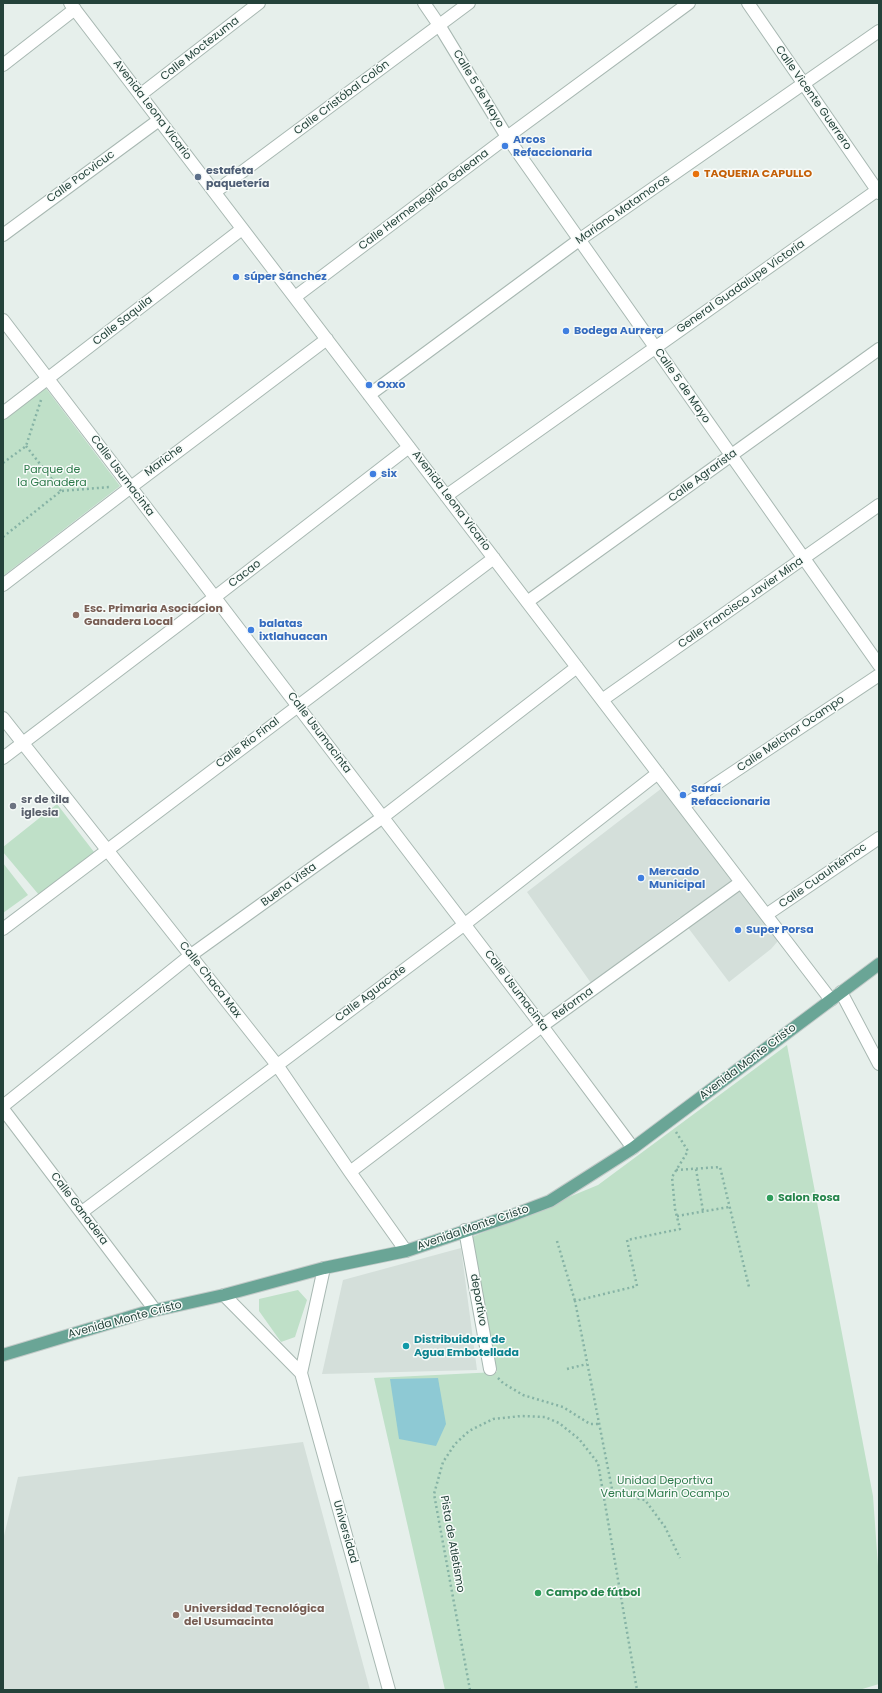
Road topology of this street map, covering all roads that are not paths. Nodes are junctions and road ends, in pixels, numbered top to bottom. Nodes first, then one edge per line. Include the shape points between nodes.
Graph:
1 (259, 3) edge
2 (424, 3) edge
3 (469, 3) edge
4 (689, 3) edge
5 (748, 3) edge
6 (73, 6) edge
7 (439, 25) junction
8 (879, 31) edge
9 (3, 65) edge
10 (804, 84) junction
11 (140, 95) junction
12 (159, 120) junction
13 (507, 138) junction
14 (878, 191) edge
15 (214, 192) junction
16 (242, 228) junction
17 (3, 235) edge
18 (579, 240) junction
19 (295, 297) junction
20 (3, 320) edge
21 (327, 340) junction
22 (654, 347) junction
23 (879, 349) edge
24 (48, 378) junction
25 (369, 395) junction
26 (3, 413) edge
27 (409, 447) junction
28 (731, 456) junction
29 (131, 487) junction
30 (446, 496) junction
31 (879, 505) edge
32 (494, 558) junction
33 (804, 558) junction
34 (3, 585) edge
35 (215, 598) junction
36 (527, 602) junction
37 (879, 665) edge
38 (577, 667) junction
39 (879, 675) edge
40 (602, 700) junction
41 (298, 706) junction
42 (3, 718) edge
43 (23, 743) junction
44 (3, 758) edge
45 (658, 773) junction
46 (683, 806) junction
47 (383, 818) junction
48 (879, 838) edge
49 (107, 850) junction
50 (741, 882) junction
51 (766, 915) junction
52 (465, 924) junction
53 (3, 929) edge
54 (191, 955) junction
55 (879, 964) edge
56 (841, 992) junction
57 (831, 1000) junction
58 (542, 1026) junction
59 (879, 1064) edge
60 (277, 1065) junction
61 (3, 1108) edge
62 (633, 1148) junction
63 (350, 1172) junction
64 (82, 1212) junction
65 (466, 1230) junction
66 (406, 1251) junction
67 (324, 1268) junction
68 (224, 1295) junction
69 (155, 1310) junction
70 (3, 1355) edge
71 (490, 1369) road end
72 (301, 1373) junction
73 (389, 1690) edge

1 - 11 street, Calle Moctezuma
2 - 7 street, Calle 5 de Mayo
3 - 7 street, Calle Cristóbal Colón
4 - 13 street, Calle Hermenegildo Galeana
5 - 10 street, Calle Vicente Guerrero
6 - 9 street
6 - 11 street, Avenida Leona Vicario
7 - 13 street, Calle 5 de Mayo
7 - 15 street, Calle Cristóbal Colón
8 - 10 street, Mariano Matamoros
10 - 14 street, Calle Vicente Guerrero
10 - 18 street, Mariano Matamoros
11 - 12 street, Avenida Leona Vicario
12 - 15 street, Avenida Leona Vicario
12 - 17 street, Calle Pocvicuc
13 - 18 street, Calle 5 de Mayo
13 - 19 street, Calle Hermenegildo Galeana
14 - 22 street, General Guadalupe Victoria
15 - 16 street, Avenida Leona Vicario
16 - 19 street, Avenida Leona Vicario
16 - 24 street, Calle Saquila
18 - 22 street, Calle 5 de Mayo
18 - 25 street, Mariano Matamoros
19 - 21 street, Avenida Leona Vicario
20 - 24 street, Calle Usumacinta
21 - 25 street, Avenida Leona Vicario
21 - 29 street, Mariche
22 - 28 street, Calle 5 de Mayo
22 - 30 street, General Guadalupe Victoria
23 - 28 street, Calle Agrarista
24 - 26 street, Calle Saquila
24 - 29 street, Calle Usumacinta
25 - 27 street, Avenida Leona Vicario
27 - 30 street, Avenida Leona Vicario
27 - 35 street, Cacao
28 - 33 street, Calle 5 de Mayo
28 - 36 street, Calle Agrarista
29 - 34 street, Mariche
29 - 35 street, Calle Usumacinta
30 - 32 street, Avenida Leona Vicario
31 - 33 street, Calle Francisco Javier Mina
32 - 36 street, Avenida Leona Vicario
32 - 41 street, Calle Río Final
33 - 37 street, Calle 5 de Mayo
33 - 40 street, Calle Francisco Javier Mina
35 - 41 street, Calle Usumacinta
35 - 43 street, Cacao
36 - 38 street, Avenida Leona Vicario
38 - 40 street, Avenida Leona Vicario
38 - 47 street, Buena Vista
39 - 46 street, Calle Melchor Ocampo
40 - 45 street, Avenida Leona Vicario
41 - 47 street, Calle Usumacinta
41 - 49 street, Calle Río Final
42 - 43 street, Calle Chaca Max
43 - 44 street, Cacao
43 - 49 street, Calle Chaca Max
45 - 46 street, Avenida Leona Vicario
45 - 52 street, Calle Aguacate
46 - 50 street, Avenida Leona Vicario
47 - 52 street, Calle Usumacinta
47 - 54 street, Buena Vista
48 - 51 street, Calle Cuauhtémoc
49 - 53 street, Calle Río Final
49 - 54 street, Calle Chaca Max
50 - 51 street, Avenida Leona Vicario
50 - 58 street, Reforma
51 - 57 street, Avenida Leona Vicario
52 - 58 street, Calle Usumacinta
52 - 60 street, Calle Aguacate
54 - 60 street, Calle Chaca Max
54 - 61 street, Buena Vista
55 - 56 main road, Avenida Monte Cristo
56 - 57 main road, Avenida Monte Cristo
56 - 59 street
57 - 62 main road, Avenida Monte Cristo
58 - 62 street, Calle Usumacinta
58 - 63 street, Reforma
60 - 63 street, Calle Chaca Max
60 - 64 street, Calle Aguacate
61 - 64 street, Calle Ganadera
62 - 65 main road, Avenida Monte Cristo via 550,1201
63 - 66 street, Calle Chaca Max
64 - 69 street, Calle Ganadera
65 - 66 main road, Avenida Monte Cristo
65 - 71 street, deportivo
66 - 67 main road, Avenida Monte Cristo
67 - 68 main road, Avenida Monte Cristo
67 - 72 street
68 - 69 main road, Avenida Monte Cristo
68 - 72 street
69 - 70 main road, Avenida Monte Cristo
72 - 73 street, Universidad

